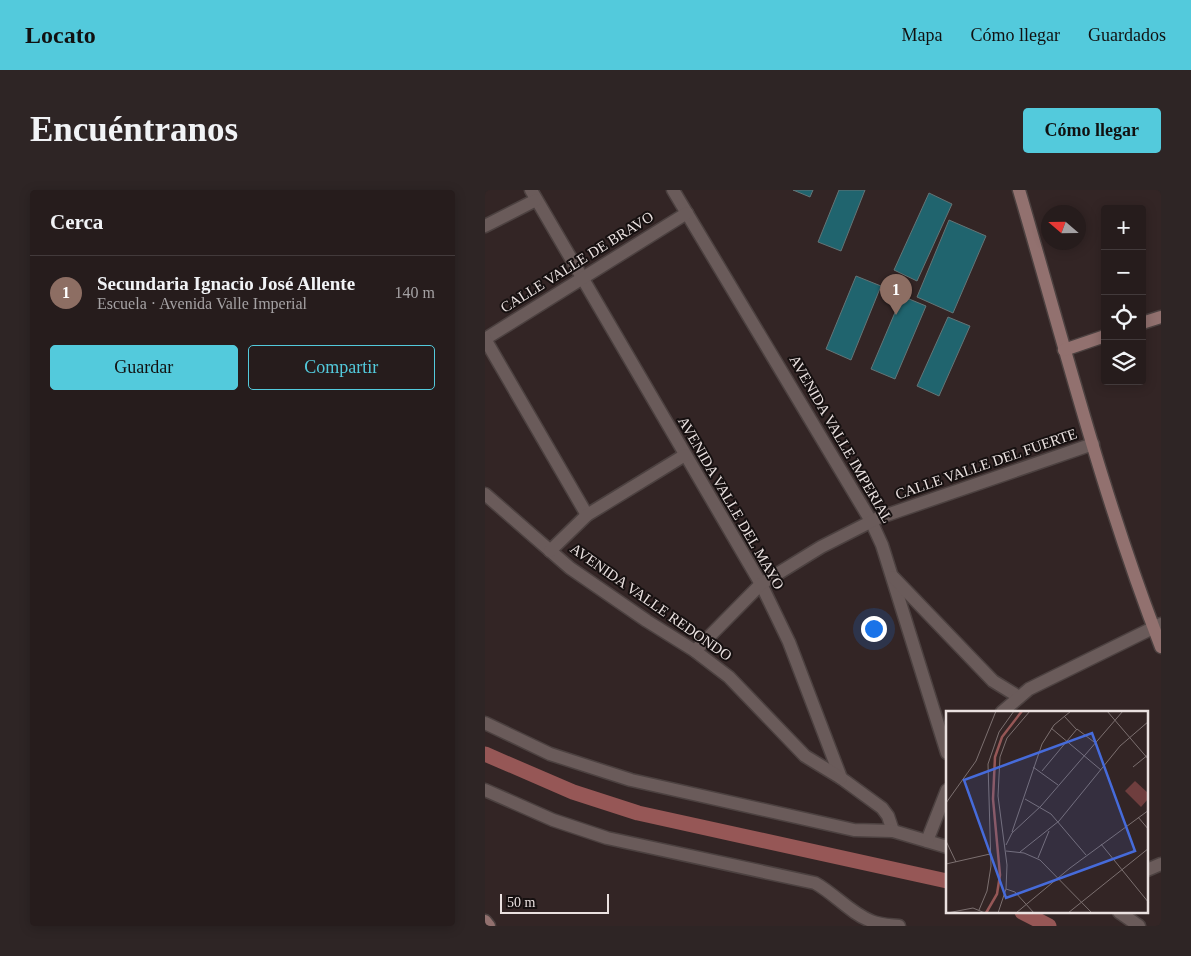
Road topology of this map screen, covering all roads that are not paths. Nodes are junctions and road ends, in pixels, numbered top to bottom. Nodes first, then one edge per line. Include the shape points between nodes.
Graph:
1 (673, 190) edge
2 (1019, 190) edge
3 (534, 195) edge
4 (687, 213) junction
5 (485, 226) edge
6 (582, 276) junction
7 (1161, 317) edge
8 (1146, 322) edge
9 (1101, 337) edge
10 (485, 339) edge
11 (1064, 350) junction
12 (1093, 444) junction
13 (685, 455) junction
14 (485, 494) edge
15 (587, 515) junction
16 (871, 521) junction
17 (550, 552) junction
18 (891, 575) junction
19 (761, 584) junction
20 (1157, 626) edge
21 (1161, 647) edge
22 (695, 651) junction
23 (1019, 696) junction
24 (1003, 711) edge
25 (485, 722) edge
26 (946, 750) edge
27 (841, 778) junction
28 (485, 790) edge
29 (946, 793) edge
30 (893, 831) junction
31 (927, 841) junction
32 (946, 847) edge
33 (1161, 864) edge
34 (1149, 869) edge
35 (1122, 914) edge
36 (485, 921) edge
37 (489, 926) edge
38 (899, 926) edge
39 (1139, 926) edge

1 - 4 street, AVENIDA VALLE IMPERIAL
2 - 11 main road
3 - 5 street
3 - 6 street, AVENIDA VALLE DEL MAYO
4 - 6 street, CALLE VALLE DE BRAVO
4 - 16 street, AVENIDA VALLE IMPERIAL
6 - 10 street, CALLE VALLE DE BRAVO
6 - 13 street, AVENIDA VALLE DEL MAYO
7 - 8 main road
9 - 11 main road
10 - 15 street
11 - 12 main road
12 - 16 street, CALLE VALLE DEL FUERTE
12 - 20 main road
13 - 15 street
13 - 19 street, AVENIDA VALLE DEL MAYO
14 - 17 street, AVENIDA VALLE REDONDO
15 - 17 street
16 - 18 street, AVENIDA VALLE IMPERIAL
16 - 19 street, CALLE VALLE DEL FUERTE
17 - 22 street, AVENIDA VALLE REDONDO
18 - 23 street via 993,681
18 - 26 street, AVENIDA VALLE IMPERIAL
19 - 22 street, CALLE VALLE DEL FUERTE
19 - 27 street, AVENIDA VALLE DEL MAYO via 789,642
20 - 21 main road
20 - 23 street
22 - 27 street, AVENIDA VALLE REDONDO via 729,677 805,756
23 - 24 street
25 - 30 street via 550,754 631,780 854,830
27 - 30 street via 882,808
28 - 38 street via 553,820 607,838 815,883 865,918
29 - 31 street
30 - 31 street
31 - 32 street
33 - 34 street
35 - 39 street
36 - 37 main road

